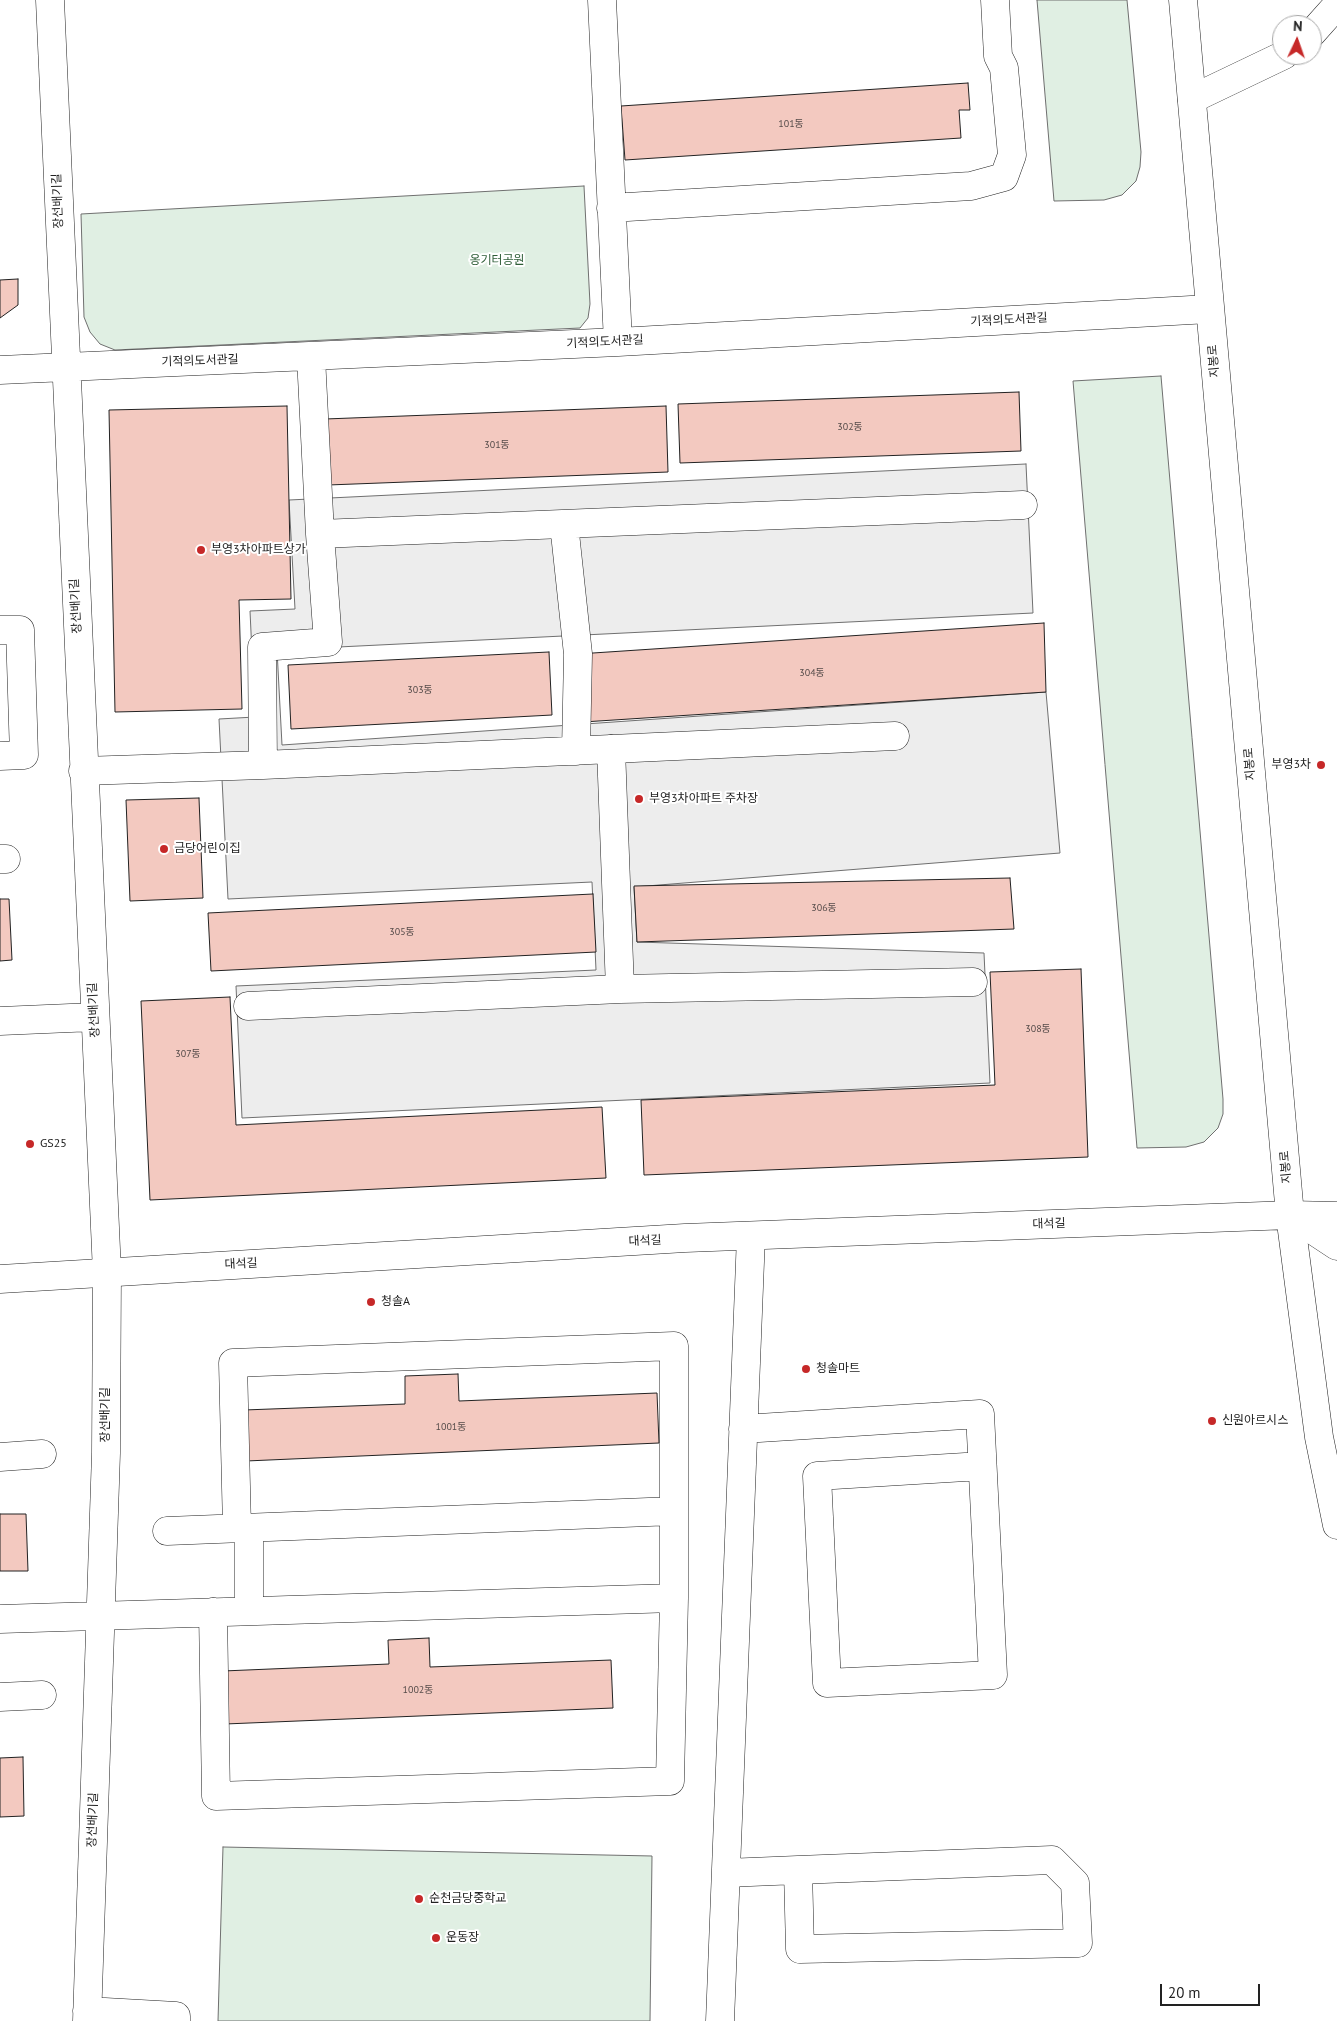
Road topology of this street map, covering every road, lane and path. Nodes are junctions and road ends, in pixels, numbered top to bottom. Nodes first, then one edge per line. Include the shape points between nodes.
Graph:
1 (50, 0) edge
2 (602, 0) edge
3 (995, 0) edge
4 (1183, 0) edge
5 (1337, 5) edge
6 (1322, 22) edge
7 (1272, 61) edge
8 (1192, 99) junction
9 (611, 208) junction
10 (1209, 309) junction
11 (618, 342) junction
12 (310, 357) junction
13 (65, 366) junction
14 (0, 370) edge
15 (1023, 505) dead end
16 (564, 524) junction
17 (320, 534) junction
18 (0, 630) edge
19 (895, 736) dead end
20 (611, 749) junction
21 (576, 751) junction
22 (0, 756) edge
23 (263, 765) junction
24 (83, 771) junction
25 (973, 982) dead end
26 (620, 989) junction
27 (248, 1006) dead end
28 (94, 1017) junction
29 (0, 1021) edge
30 (1290, 1215) junction
31 (1337, 1216) edge
32 (751, 1236) junction
33 (1337, 1246) edge
34 (107, 1272) junction
35 (0, 1279) edge
36 (744, 1429) junction
37 (42, 1454) dead end
38 (0, 1457) edge
39 (982, 1466) junction
40 (674, 1511) junction
41 (1337, 1525) edge
42 (243, 1528) junction
43 (167, 1531) dead end
44 (674, 1598) junction
45 (249, 1611) junction
46 (213, 1612) junction
47 (100, 1615) junction
48 (0, 1619) edge
49 (42, 1695) dead end
50 (0, 1697) edge
51 (798, 1870) junction
52 (726, 1873) junction
53 (87, 2016) edge
54 (176, 2021) edge
55 (720, 2021) edge

1 - 13 street, 장선배기길
2 - 9 street
3 - 9 street via 998,56 1004,68 1012,155 1004,177 971,186
4 - 8 street, 지봉로
5 - 6 street
7 - 8 street
8 - 10 street, 지봉로
9 - 11 street
10 - 11 street, 기적의도서관길
10 - 30 street, 지봉로
11 - 12 street, 기적의도서관길
12 - 13 street, 기적의도서관길
12 - 17 street
13 - 14 street, 기적의도서관길
13 - 24 street, 장선배기길
15 - 16 street
16 - 17 street
16 - 21 street via 578,654
17 - 23 street via 328,642 262,647
18 - 22 street via 20,630 24,755
19 - 20 street
20 - 21 street
20 - 26 street
21 - 23 street
23 - 24 street
24 - 28 street, 장선배기길
25 - 26 street
26 - 27 street
28 - 29 street
28 - 34 street, 장선배기길
30 - 31 street, 대석길
30 - 32 street, 대석길
30 - 33 street
30 - 41 street, 지봉로 via 1319,1437
32 - 34 street, 대석길
32 - 36 street
34 - 35 street, 대석길
34 - 47 street, 장선배기길 via 106,1453
36 - 39 street via 980,1414
36 - 52 street
37 - 38 street
39 - 39 street via 993,1675 827,1683 818,1476
40 - 42 street
40 - 42 street via 674,1346 233,1363
40 - 44 street
42 - 43 street
42 - 45 street
44 - 45 street
44 - 46 street via 670,1781 216,1796
45 - 46 street
46 - 47 street
47 - 48 street
47 - 53 street, 장선배기길
49 - 50 street
51 - 51 street via 1052,1860 1076,1883 1078,1943 800,1949
51 - 52 street
52 - 55 street
53 - 54 street via 176,2016

